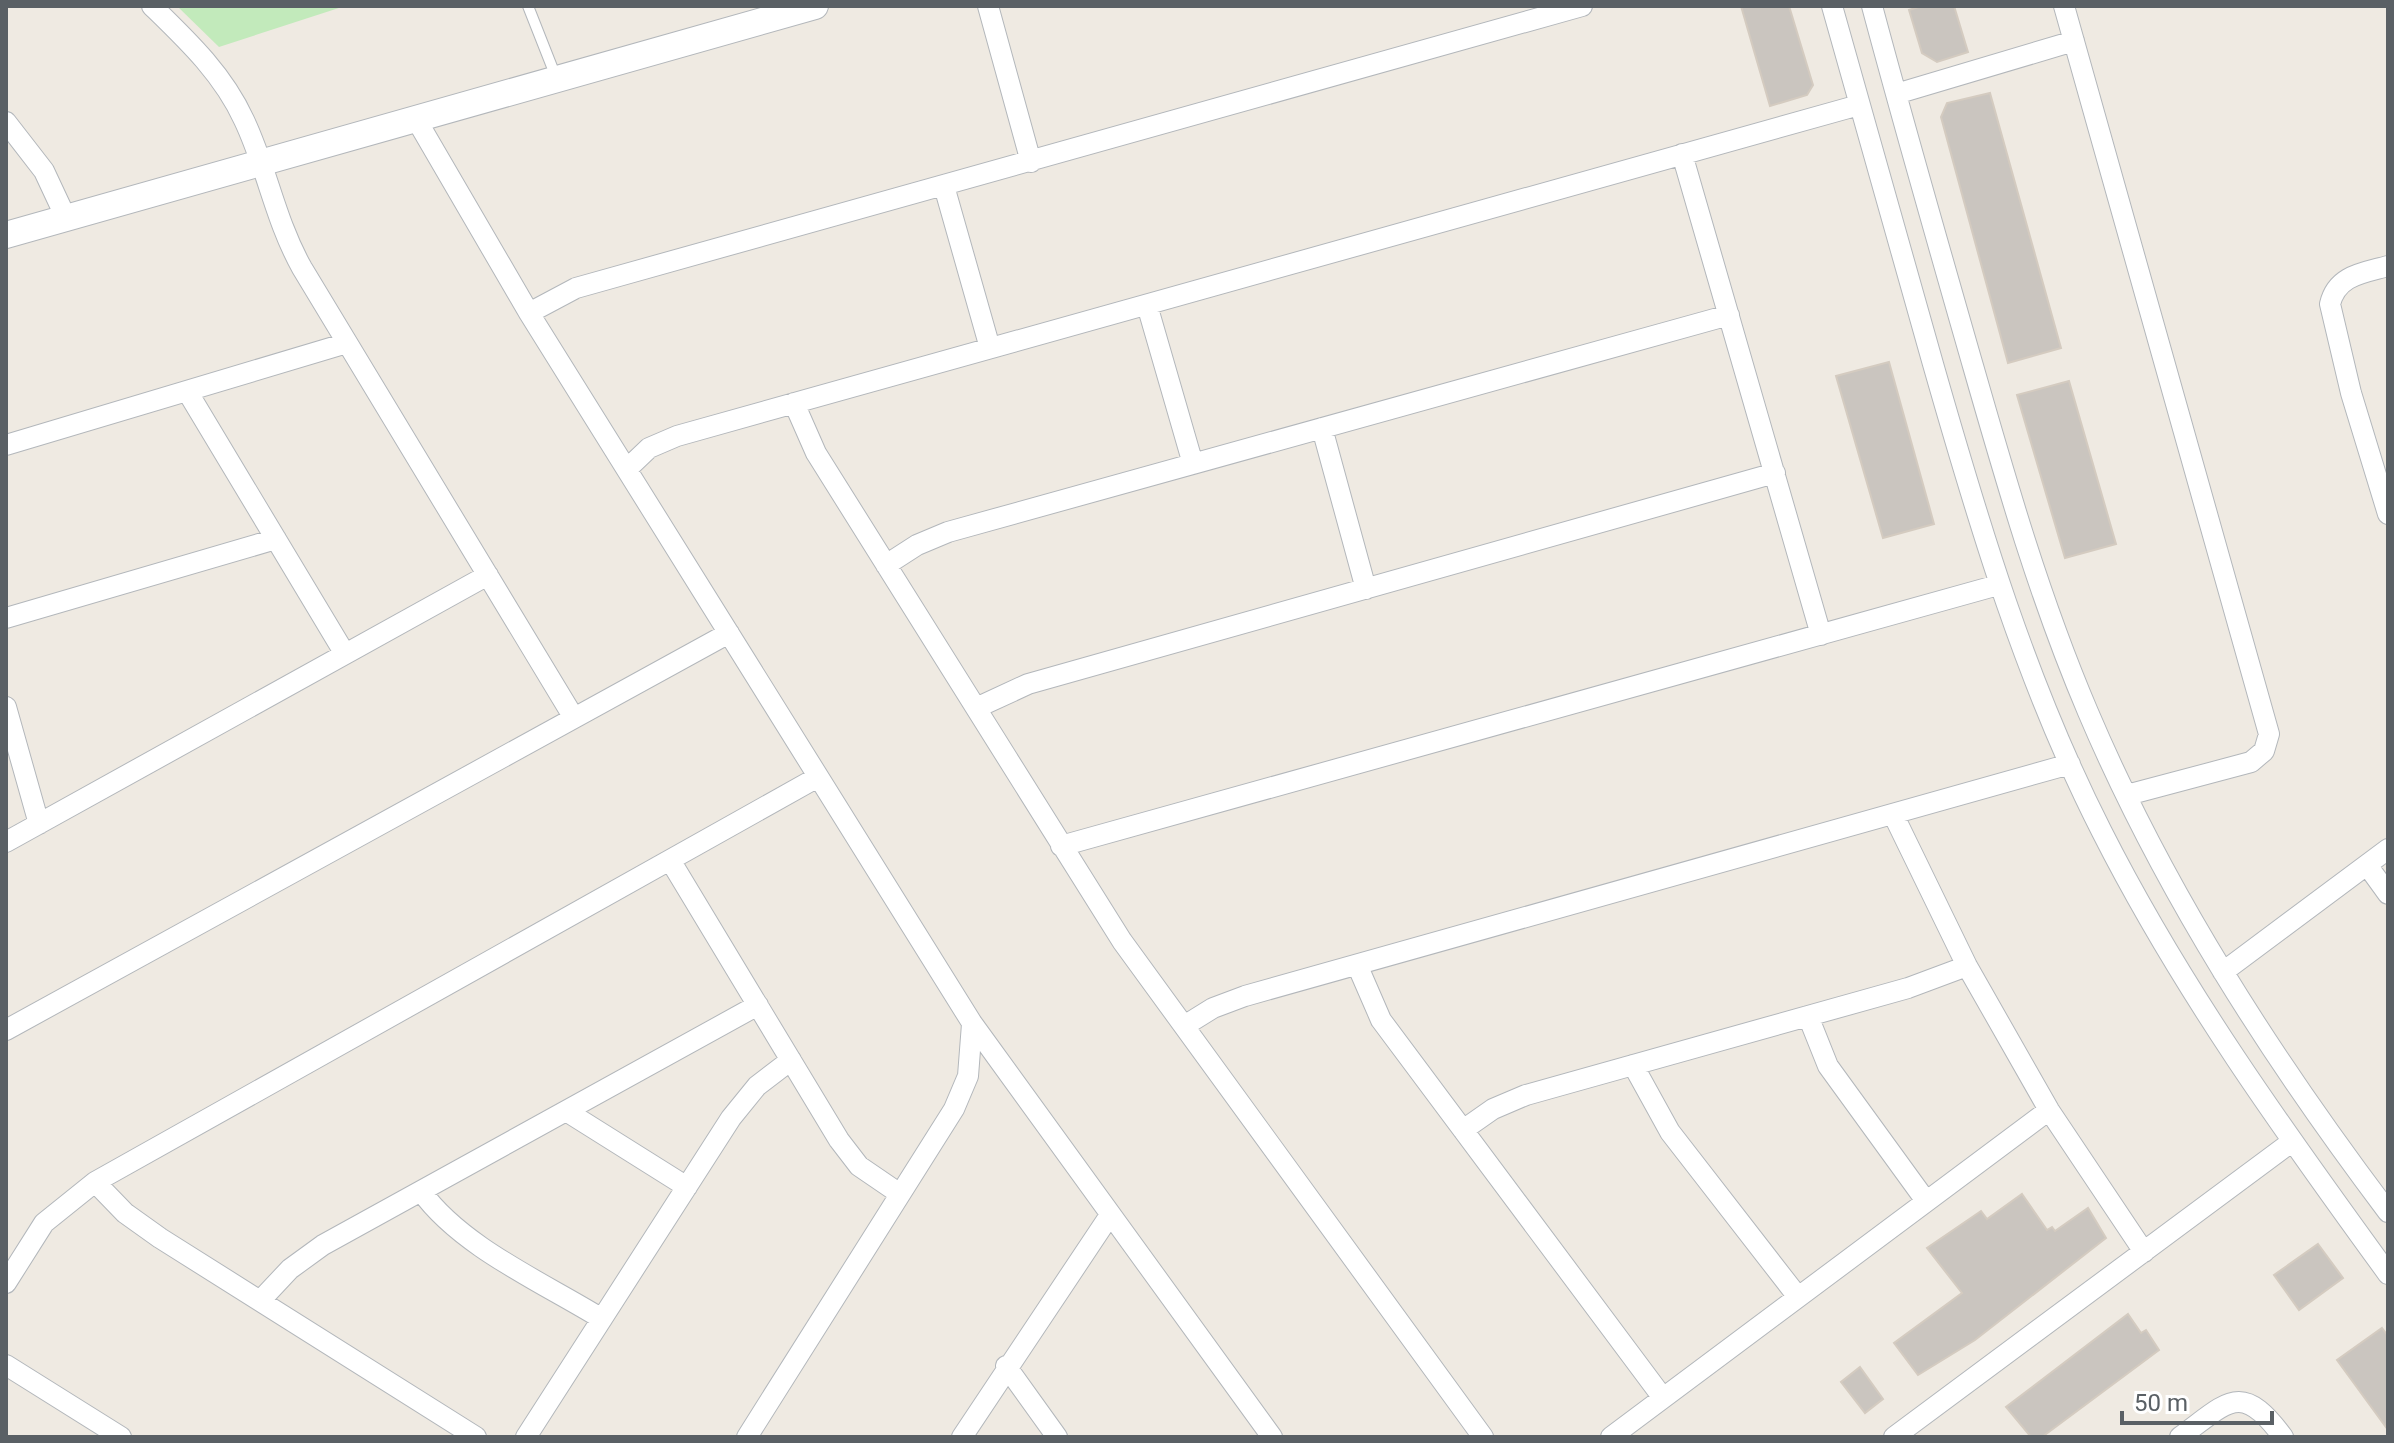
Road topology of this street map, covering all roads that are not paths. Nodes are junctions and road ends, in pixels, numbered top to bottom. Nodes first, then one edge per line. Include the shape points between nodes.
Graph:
1 (152, 6) edge
2 (528, 6) edge
3 (815, 6) edge
4 (988, 6) edge
5 (1582, 6) edge
6 (1832, 6) edge
7 (1872, 6) edge
8 (2064, 6) edge
9 (2074, 41) junction
10 (557, 79) junction
11 (1896, 94) junction
12 (1859, 105) junction
13 (416, 119) junction
14 (6, 122) edge
15 (1682, 154) junction
16 (1031, 162) junction
17 (259, 163) junction
18 (944, 186) junction
19 (66, 218) junction
20 (6, 235) edge
21 (2388, 266) edge
22 (1147, 305) junction
23 (529, 313) junction
24 (1729, 315) junction
25 (347, 343) junction
26 (990, 348) junction
27 (187, 391) junction
28 (794, 403) junction
29 (1322, 428) junction
30 (6, 445) edge
31 (1193, 464) junction
32 (627, 469) junction
33 (1775, 473) junction
34 (2388, 514) edge
35 (276, 539) junction
36 (886, 565) junction
37 (488, 575) junction
38 (1998, 585) junction
39 (1366, 589) junction
40 (6, 618) edge
41 (729, 633) junction
42 (1821, 635) junction
43 (345, 654) junction
44 (6, 707) edge
45 (976, 708) junction
46 (574, 718) junction
47 (2070, 764) junction
48 (818, 777) junction
49 (2127, 795) junction
50 (1893, 814) junction
51 (39, 824) junction
52 (6, 842) edge
53 (1061, 846) junction
54 (2388, 849) edge
55 (670, 860) junction
56 (2367, 865) junction
57 (2174, 888) junction
58 (2388, 894) edge
59 (2140, 903) junction
60 (1967, 966) junction
61 (1358, 967) junction
62 (2223, 972) junction
63 (758, 1005) junction
64 (1808, 1016) junction
65 (972, 1023) junction
66 (1184, 1026) junction
67 (6, 1030) edge
68 (791, 1060) junction
69 (1633, 1065) junction
70 (2049, 1110) junction
71 (566, 1111) junction
72 (1463, 1130) junction
73 (2290, 1143) junction
74 (95, 1182) junction
75 (687, 1187) junction
76 (421, 1191) junction
77 (900, 1194) junction
78 (1926, 1201) junction
79 (2388, 1212) edge
80 (1110, 1215) junction
81 (2144, 1252) junction
82 (2388, 1274) edge
83 (6, 1283) edge
84 (1798, 1297) junction
85 (260, 1301) junction
86 (602, 1319) junction
87 (6, 1365) edge
88 (1006, 1366) junction
89 (1663, 1398) junction
90 (1920, 1430) edge
91 (121, 1437) edge
92 (476, 1437) edge
93 (526, 1437) edge
94 (747, 1437) edge
95 (962, 1437) edge
96 (1057, 1437) edge
97 (1272, 1437) edge
98 (1483, 1437) edge
99 (1611, 1437) edge
100 (1894, 1437) edge
101 (2180, 1437) edge
102 (2283, 1437) edge

1 - 17 street via 223,83 245,121
2 - 10 lane
3 - 10 street
4 - 16 street
5 - 16 street
6 - 12 street
7 - 11 street
8 - 9 street
9 - 11 street
9 - 49 street via 2269,734 2264,751 2251,762
10 - 13 street
11 - 49 street via 2021,532 2079,691
12 - 15 street
12 - 38 street
13 - 17 street
13 - 23 street
14 - 19 street via 44,171
15 - 22 street
15 - 24 street
16 - 18 street
17 - 19 street
17 - 25 street via 288,243
18 - 23 street via 576,288
18 - 26 street
19 - 20 street
21 - 34 street via 2345,279 2330,304
22 - 26 street
22 - 31 street
23 - 32 street
24 - 29 street
24 - 33 street
25 - 27 street
25 - 37 street
26 - 28 street
27 - 30 street
27 - 35 street
28 - 32 street via 663,441
28 - 36 street via 816,453
29 - 31 street
29 - 39 street
31 - 36 street via 948,532
32 - 41 street
33 - 39 street
33 - 42 street
35 - 40 street
35 - 43 street
36 - 45 street
37 - 43 street
37 - 46 street
38 - 42 street
38 - 47 street
39 - 45 street via 1028,684
41 - 46 street
41 - 48 street
42 - 53 street
43 - 51 street
44 - 51 street
45 - 53 street
46 - 67 street
47 - 50 street
47 - 59 street
48 - 55 street
48 - 65 street
49 - 57 street
50 - 60 street
50 - 61 street
51 - 52 street
53 - 66 street
54 - 56 street
55 - 63 street
55 - 74 street
56 - 58 street
56 - 62 street
57 - 59 street
57 - 62 street
59 - 73 street
60 - 64 street
60 - 70 street
61 - 66 street via 1228,1001
61 - 72 street via 1381,1020
62 - 79 street via 2320,1121
63 - 68 street
63 - 71 street
64 - 69 street
64 - 78 street via 1828,1066
65 - 77 street via 972,1058 962,1093
65 - 80 street
66 - 98 street
68 - 75 street via 743,1101
68 - 77 street via 848,1153
69 - 72 street via 1509,1101
69 - 84 street via 1670,1132
70 - 78 street
70 - 81 street
71 - 75 street
71 - 76 street
72 - 89 street
73 - 81 street
73 - 82 street
74 - 83 street via 44,1223
74 - 85 street via 142,1226
75 - 86 street
76 - 85 street via 306,1256
76 - 86 street via 467,1237
77 - 94 street
78 - 84 street
80 - 88 street
80 - 97 street
81 - 90 street
84 - 89 street
85 - 92 street
86 - 93 street
87 - 91 street
88 - 95 street
88 - 96 street
89 - 99 street
90 - 100 street
101 - 102 street via 2224,1405 2242,1401 2265,1412

